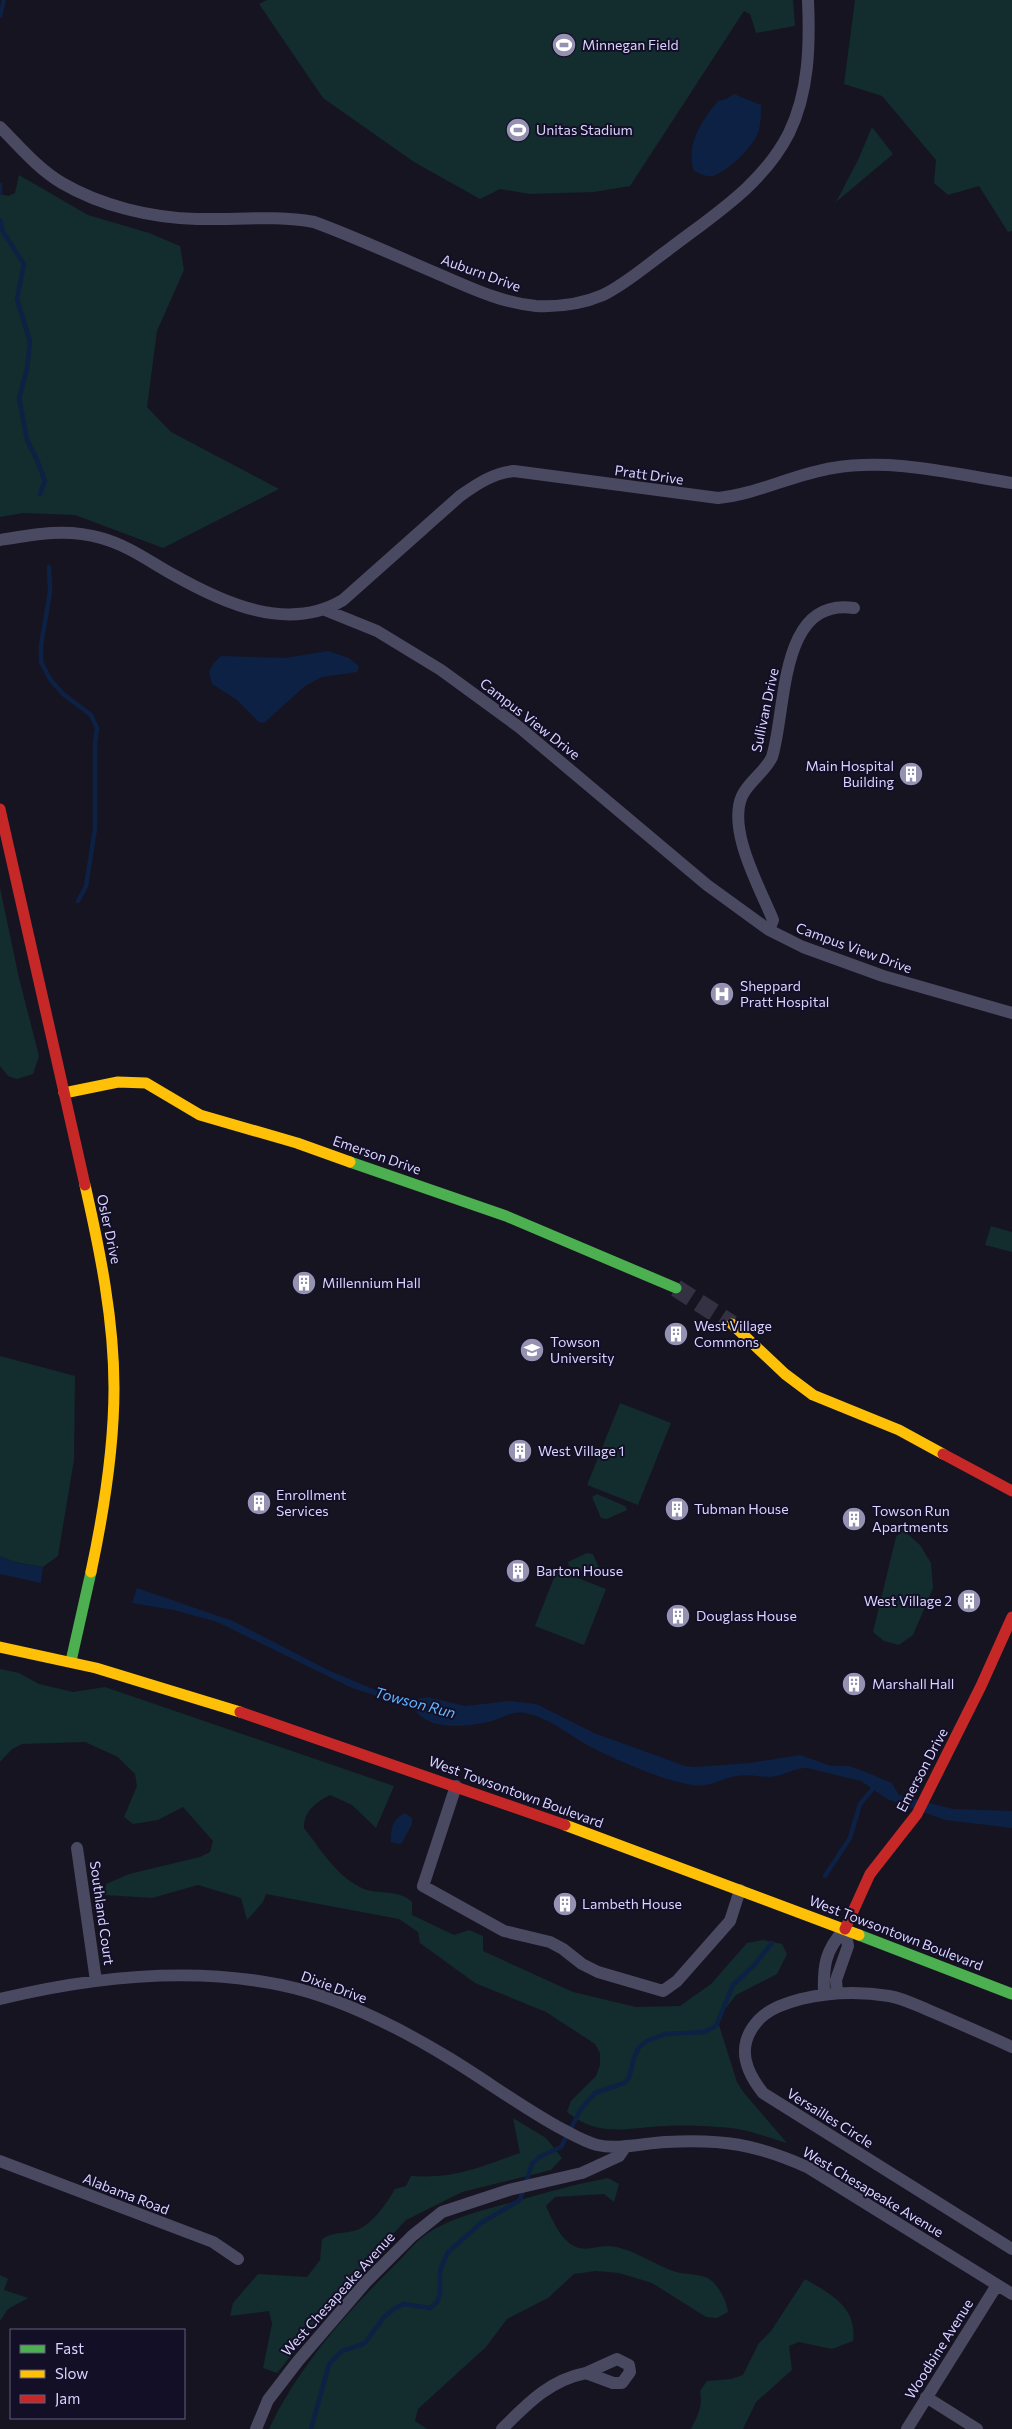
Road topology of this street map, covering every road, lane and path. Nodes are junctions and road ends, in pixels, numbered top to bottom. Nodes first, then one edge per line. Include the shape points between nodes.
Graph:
1 (808, 0) edge
2 (0, 127) edge
3 (1012, 483) edge
4 (0, 540) edge
5 (854, 608) dead end
6 (324, 610) junction
7 (0, 811) edge
8 (769, 930) junction
9 (1012, 1012) edge
10 (64, 1093) junction
11 (676, 1288) tunnel mouth
12 (732, 1324) tunnel mouth
13 (1012, 1491) edge
14 (1012, 1617) edge
15 (0, 1647) edge
16 (71, 1661) junction
17 (456, 1786) junction
18 (78, 1848) dead end
19 (740, 1890) junction
20 (845, 1929) junction
21 (96, 1982) junction
22 (837, 1993) junction
23 (824, 1994) junction
24 (1012, 1994) edge
25 (0, 1999) edge
26 (1012, 2048) edge
27 (626, 2146) junction
28 (0, 2161) edge
29 (1012, 2249) edge
30 (238, 2259) dead end
31 (997, 2285) junction
32 (1012, 2294) edge
33 (586, 2373) dead end
34 (926, 2397) junction
35 (256, 2429) edge
36 (502, 2429) edge
37 (906, 2429) edge
38 (977, 2429) edge

1 - 2 street, Auburn Drive via 810,32 803,90 796,115 779,151 736,199 623,283 602,295 556,306 512,302 480,292 314,222 294,218 195,219 114,205 60,183
3 - 6 street, Pratt Drive via 906,466 856,465 832,468 749,493 718,498 501,472 460,496 343,600
4 - 6 street via 46,532 90,535 116,543 192,585 252,610 284,616
5 - 8 street, Sullivan Drive via 833,607 815,616 801,631 789,667 772,757 742,796 740,831 773,920
6 - 8 street, Campus View Drive via 377,631 441,670 518,727 707,885
7 - 10 street, Osler Drive
8 - 9 street, Campus View Drive via 803,947 883,976
10 - 11 street, Emerson Drive via 118,1082 146,1083 200,1115 297,1143 506,1216
10 - 16 street, Osler Drive via 104,1277 114,1378 114,1424 108,1482
12 - 13 street via 785,1374 813,1395 899,1430
14 - 20 street, Emerson Drive via 917,1814 870,1874
15 - 16 street, West Towsontown Boulevard
16 - 17 street, West Towsontown Boulevard via 234,1710
17 - 19 street, West Towsontown Boulevard
17 - 19 street via 423,1886 504,1931 550,1942 598,1972 663,1991 677,1981 730,1921
18 - 21 street, Southland Court
19 - 20 street, West Towsontown Boulevard
20 - 22 street via 848,1946 836,1980
20 - 23 street via 835,1940 824,1965
20 - 24 street, West Towsontown Boulevard
21 - 25 street, Dixie Drive
21 - 27 street, Dixie Drive via 168,1974 231,1976 283,1985 336,2002 422,2042 522,2106 578,2137 598,2145
22 - 23 street, Versailles Circle
22 - 26 street, Versailles Circle via 890,1996
23 - 29 street, Versailles Circle via 783,2004 755,2024 745,2045 746,2067 752,2079 763,2093 807,2122
27 - 31 street, West Chesapeake Avenue via 718,2142 778,2154 807,2167
27 - 35 street, West Chesapeake Avenue via 619,2156 599,2166 442,2212 412,2236 366,2282 281,2380
28 - 30 street, Alabama Road via 213,2242
31 - 32 street, West Chesapeake Avenue
31 - 34 street, Woodbine Avenue
33 - 36 street via 570,2376 549,2387
34 - 37 street, Woodbine Avenue
34 - 38 street

